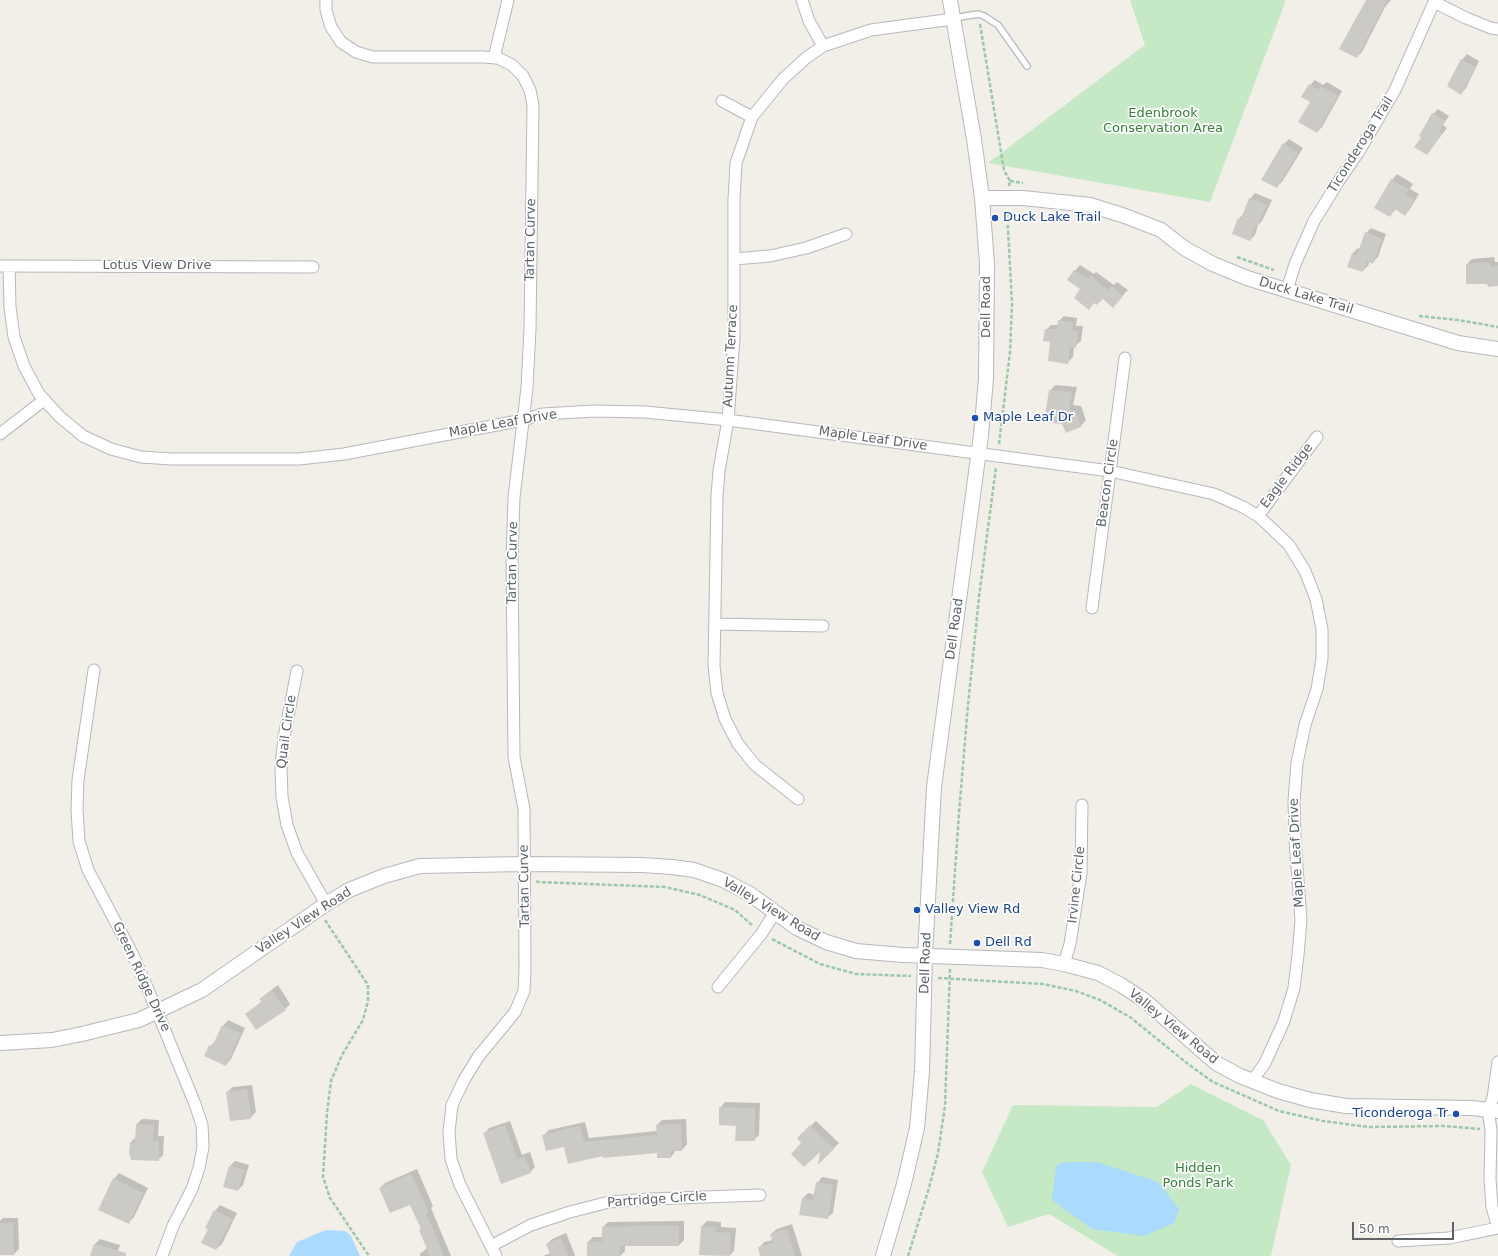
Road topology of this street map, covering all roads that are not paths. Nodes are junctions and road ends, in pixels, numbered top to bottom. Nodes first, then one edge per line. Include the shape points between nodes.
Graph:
1 (326, 0) edge
2 (508, 0) edge
3 (802, 0) edge
4 (950, 0) edge
5 (1434, 1) edge
6 (953, 19) junction
7 (1498, 29) edge
8 (823, 46) junction
9 (494, 58) junction
10 (1027, 66) dead end
11 (722, 101) dead end
12 (752, 117) junction
13 (982, 198) junction
14 (846, 234) dead end
15 (734, 259) junction
16 (4, 266) edge
17 (313, 267) dead end
18 (1287, 290) junction
19 (1498, 349) edge
20 (1125, 358) dead end
21 (44, 400) junction
22 (523, 420) junction
23 (728, 420) junction
24 (0, 434) edge
25 (1317, 437) dead end
26 (978, 453) junction
27 (1110, 471) junction
28 (1258, 516) junction
29 (1092, 608) dead end
30 (715, 624) junction
31 (823, 626) dead end
32 (94, 670) dead end
33 (297, 671) dead end
34 (798, 799) dead end
35 (1082, 806) dead end
36 (524, 864) junction
37 (322, 907) junction
38 (775, 912) junction
39 (925, 956) junction
40 (1064, 964) junction
41 (718, 987) dead end
42 (157, 1011) junction
43 (0, 1043) edge
44 (1498, 1062) edge
45 (1252, 1081) junction
46 (1493, 1111) edge
47 (760, 1195) dead end
48 (1498, 1228) edge
49 (1398, 1241) dead end
50 (491, 1246) junction
51 (162, 1256) edge
52 (496, 1256) edge
53 (883, 1256) edge

1 - 9 street, Tartan Curve via 331,27 341,42 356,52 373,57
2 - 9 street
3 - 8 street via 809,21
4 - 6 street, Dell Road
5 - 7 street via 1466,18
5 - 18 street, Ticonderoga Trail via 1395,90 1314,222 1295,264
6 - 8 street, Autumn Terrace via 871,30
6 - 10 lane via 978,14 998,24
6 - 13 street, Dell Road
8 - 12 street, Autumn Terrace via 783,79
9 - 22 street, Tartan Curve via 512,65 523,76 530,90 533,105 530,329
11 - 12 street
12 - 15 street, Autumn Terrace via 736,163
13 - 18 street, Duck Lake Trail via 1082,204 1126,216 1161,230 1184,248 1213,264
13 - 26 street, Dell Road via 987,264 987,321 986,379
14 - 15 street via 806,248 770,256
15 - 23 street, Autumn Terrace via 734,338
16 - 17 street, Lotus View Drive
16 - 21 street, Maple Leaf Drive via 14,337 24,366
18 - 19 street, Duck Lake Trail via 1458,343
20 - 27 street, Beacon Circle
21 - 22 street, Maple Leaf Drive via 83,436 104,446 141,457 172,459 299,459 344,454
21 - 24 street
22 - 23 street, Maple Leaf Drive via 542,414 594,411 645,412
22 - 36 street, Tartan Curve via 514,497 512,558 513,732 514,756 524,809
23 - 26 street, Maple Leaf Drive
23 - 30 street, Autumn Terrace via 717,496
25 - 28 street, Eagle Ridge
26 - 27 street, Maple Leaf Drive
26 - 39 street, Dell Road via 934,787
27 - 28 street, Maple Leaf Drive via 1214,494 1243,506
27 - 29 street, Beacon Circle
28 - 45 street, Maple Leaf Drive via 1288,545 1304,571 1316,599 1322,629 1322,659 1317,689 1304,725 1297,763 1294,801 1301,920 1294,988 1284,1021 1265,1063
30 - 31 street
30 - 34 street, Autumn Terrace via 714,666 717,693 725,719 738,744 755,765
32 - 42 street, Green Ridge Drive via 78,780 79,841 88,870 132,953
33 - 37 street, Quail Circle via 284,737 282,797 287,825 297,853
35 - 40 street, Irvine Circle via 1081,873 1070,944
36 - 37 street, Valley View Road via 420,866 384,876 349,890
36 - 38 street, Valley View Road via 642,865 694,870 723,880 750,894
36 - 50 street, Tartan Curve via 524,991 515,1012 478,1057 464,1080 452,1105 449,1132 451,1159 460,1185
37 - 42 street, Valley View Road via 202,990
38 - 39 street, Valley View Road via 797,928 832,944 856,951
38 - 41 street via 762,933
39 - 40 street, Valley View Road via 1042,960
39 - 53 street, Dell Road via 922,1072 917,1128
40 - 45 street, Valley View Road via 1098,973 1121,985 1144,1000 1216,1063
42 - 43 street, Valley View Road via 139,1020 82,1034 52,1040
42 - 51 street, Green Ridge Drive via 195,1104 202,1125 203,1146 192,1189 173,1226
44 - 46 street
45 - 46 street, Valley View Road via 1278,1091 1346,1106 1472,1108
46 - 48 street via 1490,1179 1492,1207
47 - 50 street, Partridge Circle via 609,1202 531,1225
48 - 49 street via 1449,1238
50 - 52 street, Tartan Curve

